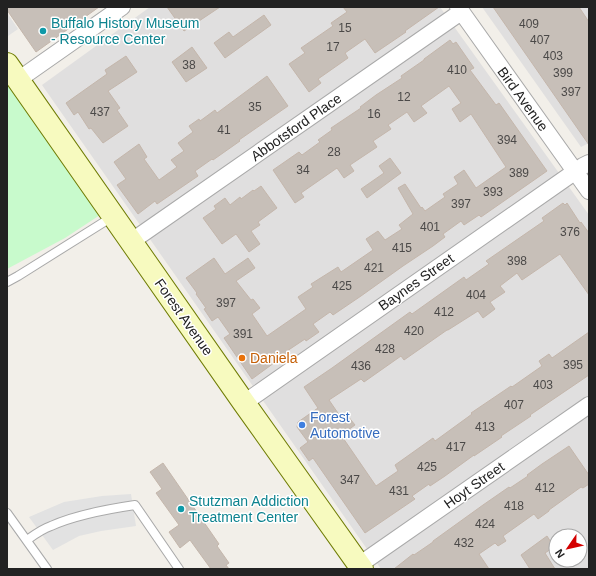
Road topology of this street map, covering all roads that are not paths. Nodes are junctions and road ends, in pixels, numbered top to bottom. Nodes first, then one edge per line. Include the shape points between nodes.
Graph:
1 (122, 7) edge
2 (459, 9) edge
3 (13, 72) edge
4 (589, 163) edge
5 (575, 172) junction
6 (589, 191) edge
7 (113, 216) junction
8 (132, 242) junction
9 (7, 282) edge
10 (244, 403) junction
11 (589, 405) edge
12 (7, 513) edge
13 (27, 540) junction
14 (361, 567) edge
15 (47, 569) edge
16 (179, 569) edge

1 - 3 street
2 - 5 street, Bird Avenue
2 - 8 street, Abbotsford Place
3 - 7 street, Forest Avenue
4 - 5 street, Baynes Street
5 - 6 street, Bird Avenue
5 - 10 street, Baynes Street
7 - 8 street, Forest Avenue
7 - 9 lane
8 - 10 street, Forest Avenue
10 - 14 street, Forest Avenue
11 - 14 street, Hoyt Street
12 - 13 lane
13 - 15 lane
13 - 16 lane via 50,526 74,517 135,505

